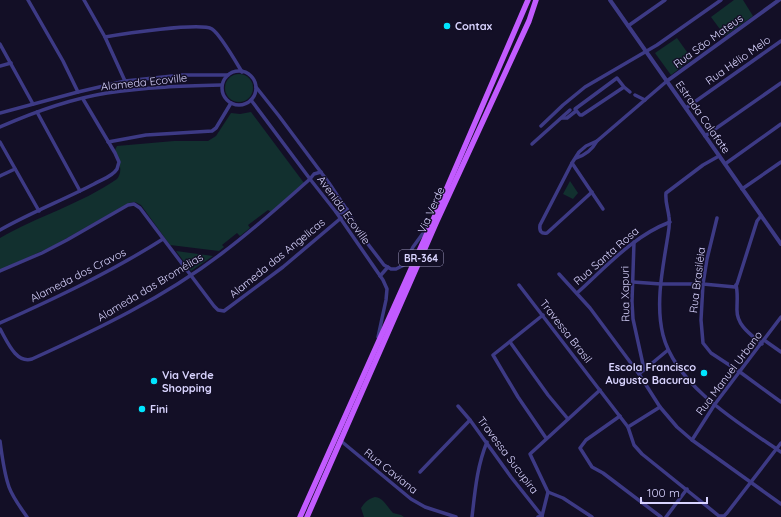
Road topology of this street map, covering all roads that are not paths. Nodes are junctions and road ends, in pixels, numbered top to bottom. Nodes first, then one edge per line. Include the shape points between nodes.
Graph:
1 (28, 0) edge
2 (84, 0) edge
3 (528, 0) edge
4 (536, 0) edge
5 (610, 0) edge
6 (665, 0) edge
7 (721, 0) edge
8 (779, 0) edge
9 (628, 26) junction
10 (105, 37) junction
11 (781, 41) edge
12 (0, 44) edge
13 (646, 51) junction
14 (11, 63) junction
15 (0, 66) edge
16 (242, 72) junction
17 (228, 75) junction
18 (125, 81) junction
19 (667, 82) junction
20 (781, 83) edge
21 (222, 85) junction
22 (256, 87) junction
23 (624, 88) junction
24 (78, 92) junction
25 (630, 92) dead end
26 (635, 95) dead end
27 (83, 99) junction
28 (251, 100) junction
29 (645, 100) junction
30 (230, 103) junction
31 (33, 104) junction
32 (686, 108) junction
33 (570, 110) dead end
34 (576, 111) junction
35 (37, 112) junction
36 (0, 113) edge
37 (562, 118) junction
38 (781, 124) edge
39 (541, 126) dead end
40 (0, 127) edge
41 (705, 136) junction
42 (597, 141) junction
43 (0, 142) edge
44 (108, 142) junction
45 (532, 144) dead end
46 (719, 156) junction
47 (576, 158) junction
48 (781, 162) edge
49 (572, 163) junction
50 (725, 164) junction
51 (15, 169) junction
52 (321, 172) junction
53 (0, 176) edge
54 (310, 180) junction
55 (742, 189) junction
56 (80, 191) junction
57 (592, 192) junction
58 (347, 209) junction
59 (603, 209) dead end
60 (39, 211) junction
61 (336, 212) junction
62 (761, 216) junction
63 (341, 218) junction
64 (717, 218) dead end
65 (433, 220) junction
66 (670, 222) junction
67 (0, 230) edge
68 (163, 239) junction
69 (634, 242) junction
70 (781, 244) edge
71 (372, 249) junction
72 (365, 255) junction
73 (388, 267) junction
74 (0, 271) edge
75 (558, 274) dead end
76 (191, 275) junction
77 (380, 276) junction
78 (633, 282) junction
79 (661, 284) junction
80 (703, 284) junction
81 (519, 285) dead end
82 (736, 285) junction
83 (577, 293) junction
84 (543, 315) junction
85 (781, 317) edge
86 (0, 323) edge
87 (0, 329) edge
88 (378, 342) junction
89 (510, 342) junction
90 (763, 342) junction
91 (668, 350) junction
92 (781, 352) edge
93 (644, 369) junction
94 (740, 372) junction
95 (639, 374) junction
96 (600, 390) junction
97 (781, 402) edge
98 (715, 404) junction
99 (458, 406) dead end
100 (660, 407) junction
101 (620, 416) junction
102 (568, 419) junction
103 (470, 420) junction
104 (628, 427) junction
105 (546, 438) junction
106 (692, 440) junction
107 (0, 441) edge
108 (341, 441) junction
109 (487, 442) junction
110 (781, 443) edge
111 (777, 449) junction
112 (781, 452) edge
113 (420, 472) dead end
114 (751, 482) junction
115 (687, 489) junction
116 (548, 492) junction
117 (781, 504) edge
118 (28, 517) edge
119 (300, 517) edge
120 (307, 517) edge
121 (456, 517) edge
122 (472, 517) edge
123 (541, 517) edge
124 (592, 517) edge
125 (661, 517) edge
126 (666, 517) edge

1 - 24 street via 57,49
2 - 10 street
3 - 65 main road, Via Verde / BR-364
4 - 108 main road, Via Verde / BR-364 via 529,21 434,228
5 - 9 street, Estrada Calafate
6 - 9 street
7 - 13 street
8 - 19 street, Rua São Mateus
9 - 13 street, Estrada Calafate
10 - 16 street via 160,29 209,28 216,33
10 - 18 street
11 - 32 street, Rua Hélio Melo
12 - 14 street
13 - 19 street, Estrada Calafate
13 - 39 street via 585,88
14 - 15 street
14 - 31 street
16 - 17 street via 232,72
16 - 22 street via 251,77
17 - 18 street via 182,75
17 - 21 street
18 - 24 street
19 - 29 street
19 - 32 street, Estrada Calafate
20 - 41 street
21 - 27 street, Alameda Ecoville via 155,87 106,93
21 - 30 street via 223,94
22 - 28 street
22 - 52 street
23 - 25 street
23 - 34 street via 582,115
23 - 34 street via 619,79 615,79 577,106
24 - 31 street
26 - 29 street
27 - 35 street, Alameda Ecoville
27 - 44 street
28 - 30 street via 241,105
28 - 54 street, Avenida Ecoville
29 - 42 street
30 - 44 street via 212,132 146,135
31 - 36 street
32 - 41 street, Estrada Calafate
33 - 37 street
34 - 37 street
35 - 40 street, Alameda Ecoville
35 - 56 street
37 - 45 street
38 - 50 street
41 - 46 street, Estrada Calafate
42 - 47 street via 586,146
42 - 47 street via 590,151
43 - 51 street
44 - 56 street via 119,162 118,169
46 - 50 street, Estrada Calafate
46 - 66 street via 666,193
47 - 49 street
48 - 55 street
49 - 57 street
49 - 57 street via 540,225 541,232 547,233
50 - 55 street, Estrada Calafate
51 - 53 street
51 - 60 street
52 - 54 street, Alameda das Bromélias via 314,174
52 - 58 street
54 - 61 street, Avenida Ecoville
54 - 76 street, Alameda das Bromélias via 260,224
55 - 62 street, Estrada Calafate
56 - 60 street
57 - 59 street
58 - 61 street via 343,214
58 - 71 street
60 - 67 street
61 - 63 street, Avenida Ecoville
62 - 70 street, Estrada Calafate
62 - 82 street via 757,221
63 - 72 street, Avenida Ecoville
63 - 76 street, Alameda das Angelicas via 283,267 224,311 214,306
64 - 80 street, Rua Brasiléia
65 - 73 street, Via Verde via 413,247 404,265 396,269
65 - 88 main road, Via Verde / BR-364
66 - 69 street, Rua Santa Rosa via 654,228
66 - 79 street
68 - 74 street via 140,208 134,204 128,205 42,253
68 - 76 street
68 - 86 street, Alameda dos Cravos via 82,285
69 - 78 street, Rua Xapuri
69 - 83 street, Rua Santa Rosa
71 - 72 street
71 - 73 street
72 - 77 street, Avenida Ecoville
73 - 77 street
75 - 83 street
76 - 87 street, Alameda das Bromélias via 98,329 32,359 20,358
77 - 88 street, Avenida Ecoville via 387,289
78 - 79 street
78 - 93 street, Rua Xapuri via 633,319
79 - 80 street
79 - 91 street via 662,333
80 - 82 street via 729,287
80 - 94 street, Rua Brasiléia via 703,343 712,353
81 - 84 street, Travessa Brasil
82 - 90 street via 739,320 745,330
83 - 95 street
84 - 89 street
84 - 96 street, Travessa Brasil
85 - 90 street, Rua Manuel Urbano
88 - 119 main road, Via Verde / BR-364
89 - 102 street
89 - 105 street via 493,355
90 - 92 street
90 - 94 street, Rua Manuel Urbano
91 - 93 street
91 - 98 street via 691,383
93 - 95 street
94 - 97 street, Rua Brasiléia
94 - 98 street, Rua Manuel Urbano
95 - 100 street
96 - 101 street, Travessa Brasil
96 - 102 street
98 - 106 street, Rua Manuel Urbano
98 - 111 street
99 - 103 street, Travessa Sucupira
100 - 104 street
100 - 106 street
101 - 104 street, Travessa Brasil
101 - 125 street via 586,440 580,448 592,467
102 - 105 street
103 - 109 street, Travessa Sucupira
103 - 113 street
104 - 115 street, Travessa Brasil via 634,445 642,454
105 - 116 street via 530,454
106 - 114 street
107 - 118 street via 9,486
108 - 120 main road, Via Verde / BR-364
108 - 121 street, Rua Caviana via 411,499 425,507
109 - 122 street via 477,476
109 - 123 street, Travessa Sucupira
110 - 111 street
111 - 112 street
111 - 114 street
114 - 115 street, Travessa Brasil via 724,516 719,516
114 - 117 street
115 - 126 street
116 - 123 street
116 - 124 street via 563,498

